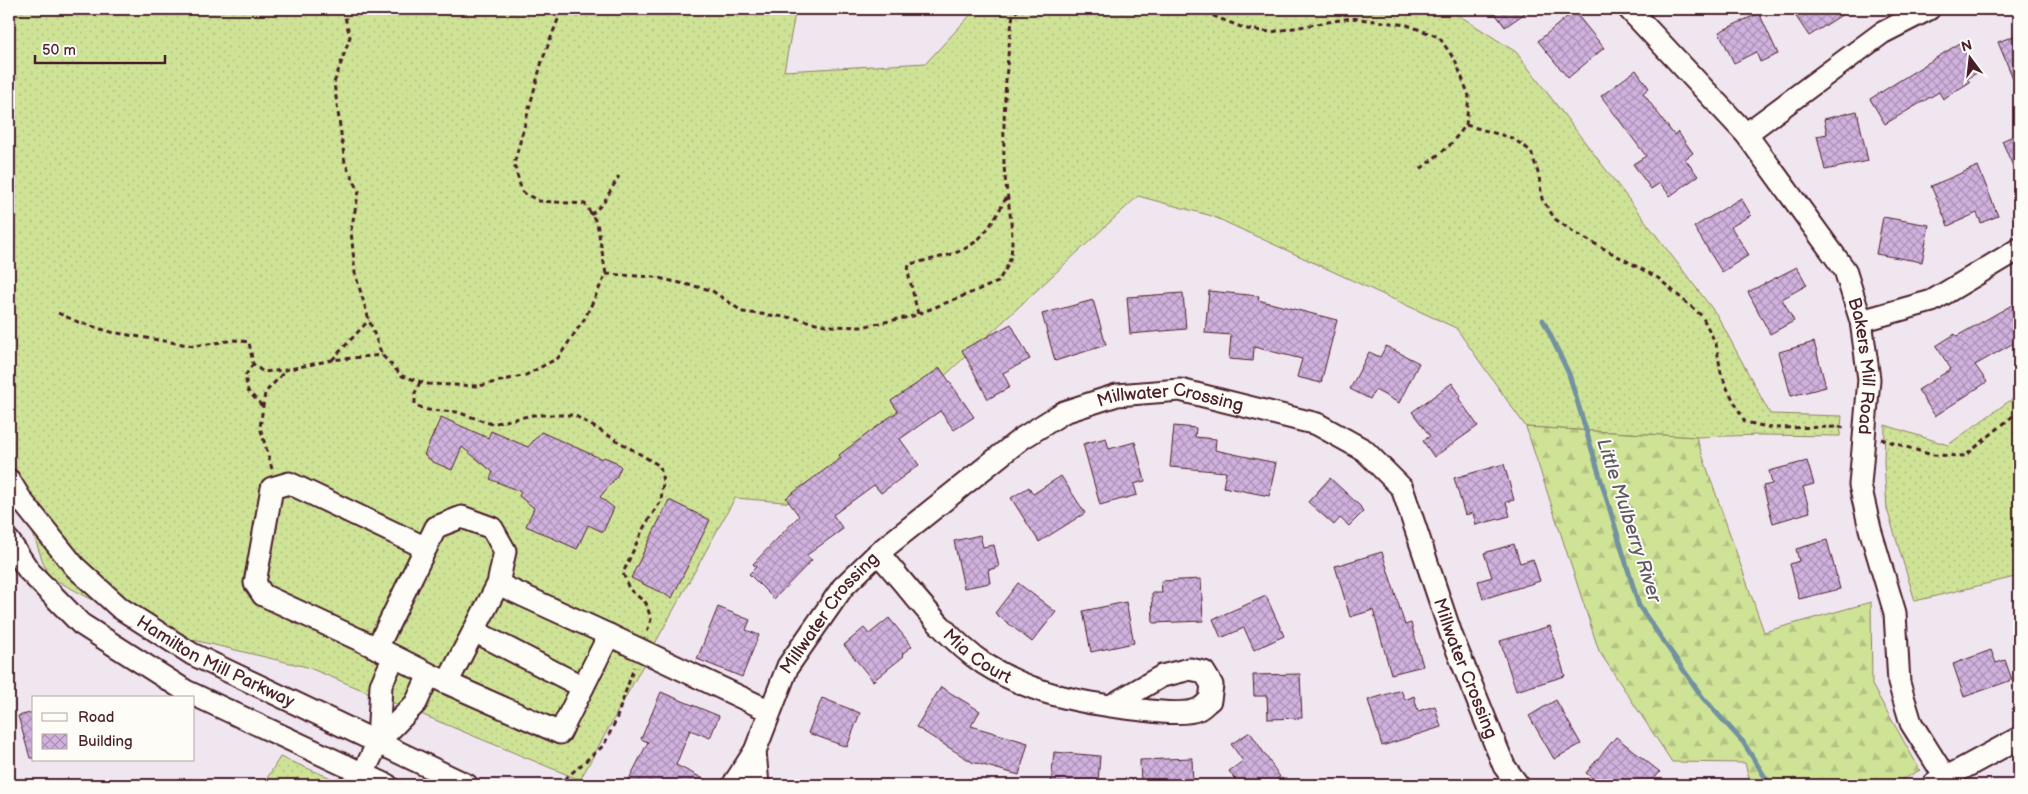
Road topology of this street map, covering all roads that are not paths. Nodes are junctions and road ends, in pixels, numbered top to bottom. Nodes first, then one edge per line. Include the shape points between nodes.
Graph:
1 (1629, 9) edge
2 (1929, 9) edge
3 (1746, 134) junction
4 (2019, 249) edge
5 (1860, 321) junction
6 (9, 480) edge
7 (9, 541) edge
8 (426, 548) junction
9 (878, 553) junction
10 (498, 584) junction
11 (474, 631) junction
12 (609, 635) junction
13 (385, 652) junction
14 (438, 679) junction
15 (583, 687) junction
16 (1110, 706) dead end
17 (770, 711) junction
18 (2019, 738) edge
19 (378, 742) junction
20 (755, 751) junction
21 (362, 774) junction
22 (1942, 783) edge
23 (387, 785) edge
24 (468, 785) edge
25 (733, 785) edge
26 (758, 785) edge
27 (1518, 785) edge

1 - 3 street, Bakers Mill Road
2 - 3 street via 1882,33
3 - 5 street, Bakers Mill Road via 1845,270
4 - 5 street via 1932,301
5 - 22 street, Bakers Mill Road via 1869,379 1860,485 1895,613 1898,683 1911,723
6 - 19 street, Hamilton Mill Parkway via 75,566 120,608 192,654
7 - 21 street, Hamilton Mill Parkway via 29,571 81,624 186,691
8 - 10 street via 436,528 462,517 492,528 505,551
8 - 13 street
8 - 13 street via 289,482 272,488 255,583 263,595
9 - 16 street, Mia Court via 949,634 982,662 1018,683 1058,697
9 - 17 street, Millwater Crossing via 843,587 788,666
9 - 27 street, Millwater Crossing via 1021,439 1064,412 1116,395 1180,390 1317,424 1364,450 1402,488 1452,637 1504,766
10 - 11 street
10 - 12 street
11 - 14 street
11 - 15 street
12 - 15 street
12 - 17 street
13 - 14 street
13 - 19 street
14 - 15 street via 560,733
14 - 19 street
17 - 20 street, Millwater Crossing
18 - 22 street
19 - 21 street
19 - 24 street, Hamilton Mill Parkway
20 - 25 street, Millwater Crossing
20 - 26 street, Millwater Crossing
21 - 23 street, Hamilton Mill Parkway

